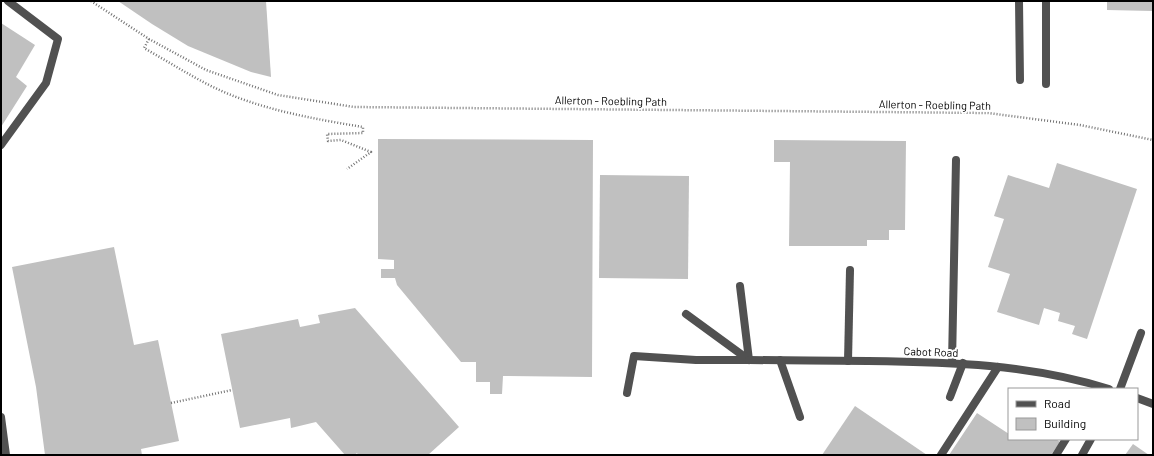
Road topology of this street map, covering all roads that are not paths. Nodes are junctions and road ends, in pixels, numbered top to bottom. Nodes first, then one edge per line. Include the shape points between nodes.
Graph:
1 (8, 1) edge
2 (1019, 1) edge
3 (1046, 1) edge
4 (1020, 80) dead end
5 (1046, 84) dead end
6 (1, 145) edge
7 (956, 160) dead end
8 (850, 270) dead end
9 (740, 286) dead end
10 (686, 314) dead end
11 (1141, 333) dead end
12 (749, 360) junction
13 (780, 360) junction
14 (848, 361) junction
15 (952, 363) junction
16 (962, 364) junction
17 (998, 367) junction
18 (1103, 388) edge
19 (1120, 388) edge
20 (626, 393) dead end
21 (950, 397) dead end
22 (1138, 398) edge
23 (1153, 404) edge
24 (1, 417) edge
25 (800, 417) dead end
26 (1065, 440) edge
27 (1090, 440) edge
28 (3, 441) edge
29 (6, 455) edge
30 (942, 455) edge
31 (1056, 455) edge
32 (1082, 455) edge

1 - 6 street via 58,39 46,83
2 - 4 street
3 - 5 street
7 - 15 street
8 - 14 street
9 - 12 street
10 - 12 street
11 - 19 street
12 - 13 street, Cabot Road
12 - 20 street, Cabot Road via 634,356
13 - 14 street, Cabot Road
13 - 25 street
14 - 15 street, Cabot Road
15 - 16 street, Cabot Road
16 - 17 street, Cabot Road
16 - 21 street
17 - 18 street, Cabot Road via 1059,376
17 - 30 street
22 - 23 street
24 - 28 street
26 - 31 street
27 - 32 street
28 - 29 street

